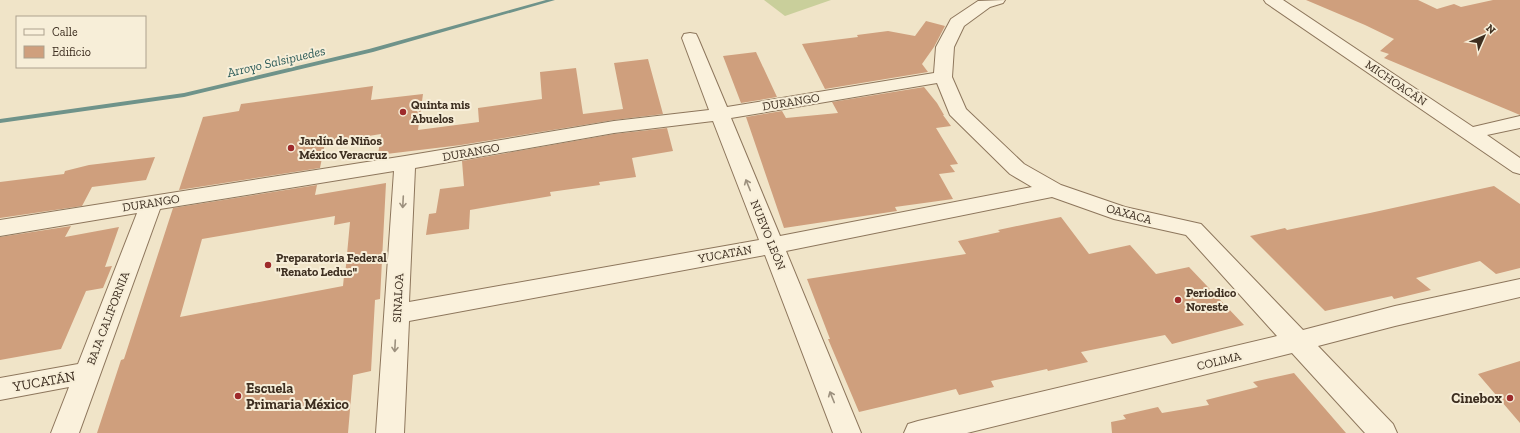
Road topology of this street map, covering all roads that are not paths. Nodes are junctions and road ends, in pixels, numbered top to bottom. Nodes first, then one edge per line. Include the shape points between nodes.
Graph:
1 (997, 0) edge
2 (1272, 0) edge
3 (690, 38) dead end
4 (943, 77) junction
5 (720, 114) junction
6 (1520, 122) edge
7 (1471, 133) junction
8 (405, 163) junction
9 (1520, 167) edge
10 (1053, 190) junction
11 (152, 203) junction
12 (0, 228) edge
13 (772, 246) junction
14 (1520, 288) edge
15 (397, 314) junction
16 (1298, 342) junction
17 (88, 373) junction
18 (0, 389) edge
19 (65, 433) edge
20 (390, 433) edge
21 (847, 433) edge
22 (918, 433) edge
23 (1384, 433) edge

1 - 4 street, OAXACA via 984,4 957,23 945,47
2 - 7 street, MICHOACÁN
3 - 5 street, NUEVO LEÓN
4 - 5 street, DURANGO
4 - 10 street, OAXACA via 957,111 1017,169
5 - 8 street, DURANGO via 614,127
13 -> 5 street, NUEVO LEÓN
6 - 7 street
7 - 9 street, MICHOACÁN
8 - 11 street, DURANGO
8 -> 15 street, SINALOA
10 - 13 street, YUCATÁN
10 - 16 street, OAXACA via 1122,214 1193,229
11 - 12 street, DURANGO
11 - 17 street, BAJA CALIFORNIA
13 - 15 street, YUCATÁN
21 -> 13 street, NUEVO LEÓN
14 - 16 street, COLIMA via 1395,316
15 -> 20 street, SINALOA
16 - 22 street, COLIMA
16 - 23 street, OAXACA
17 - 18 street, YUCATÁN
17 - 19 street, BAJA CALIFORNIA

